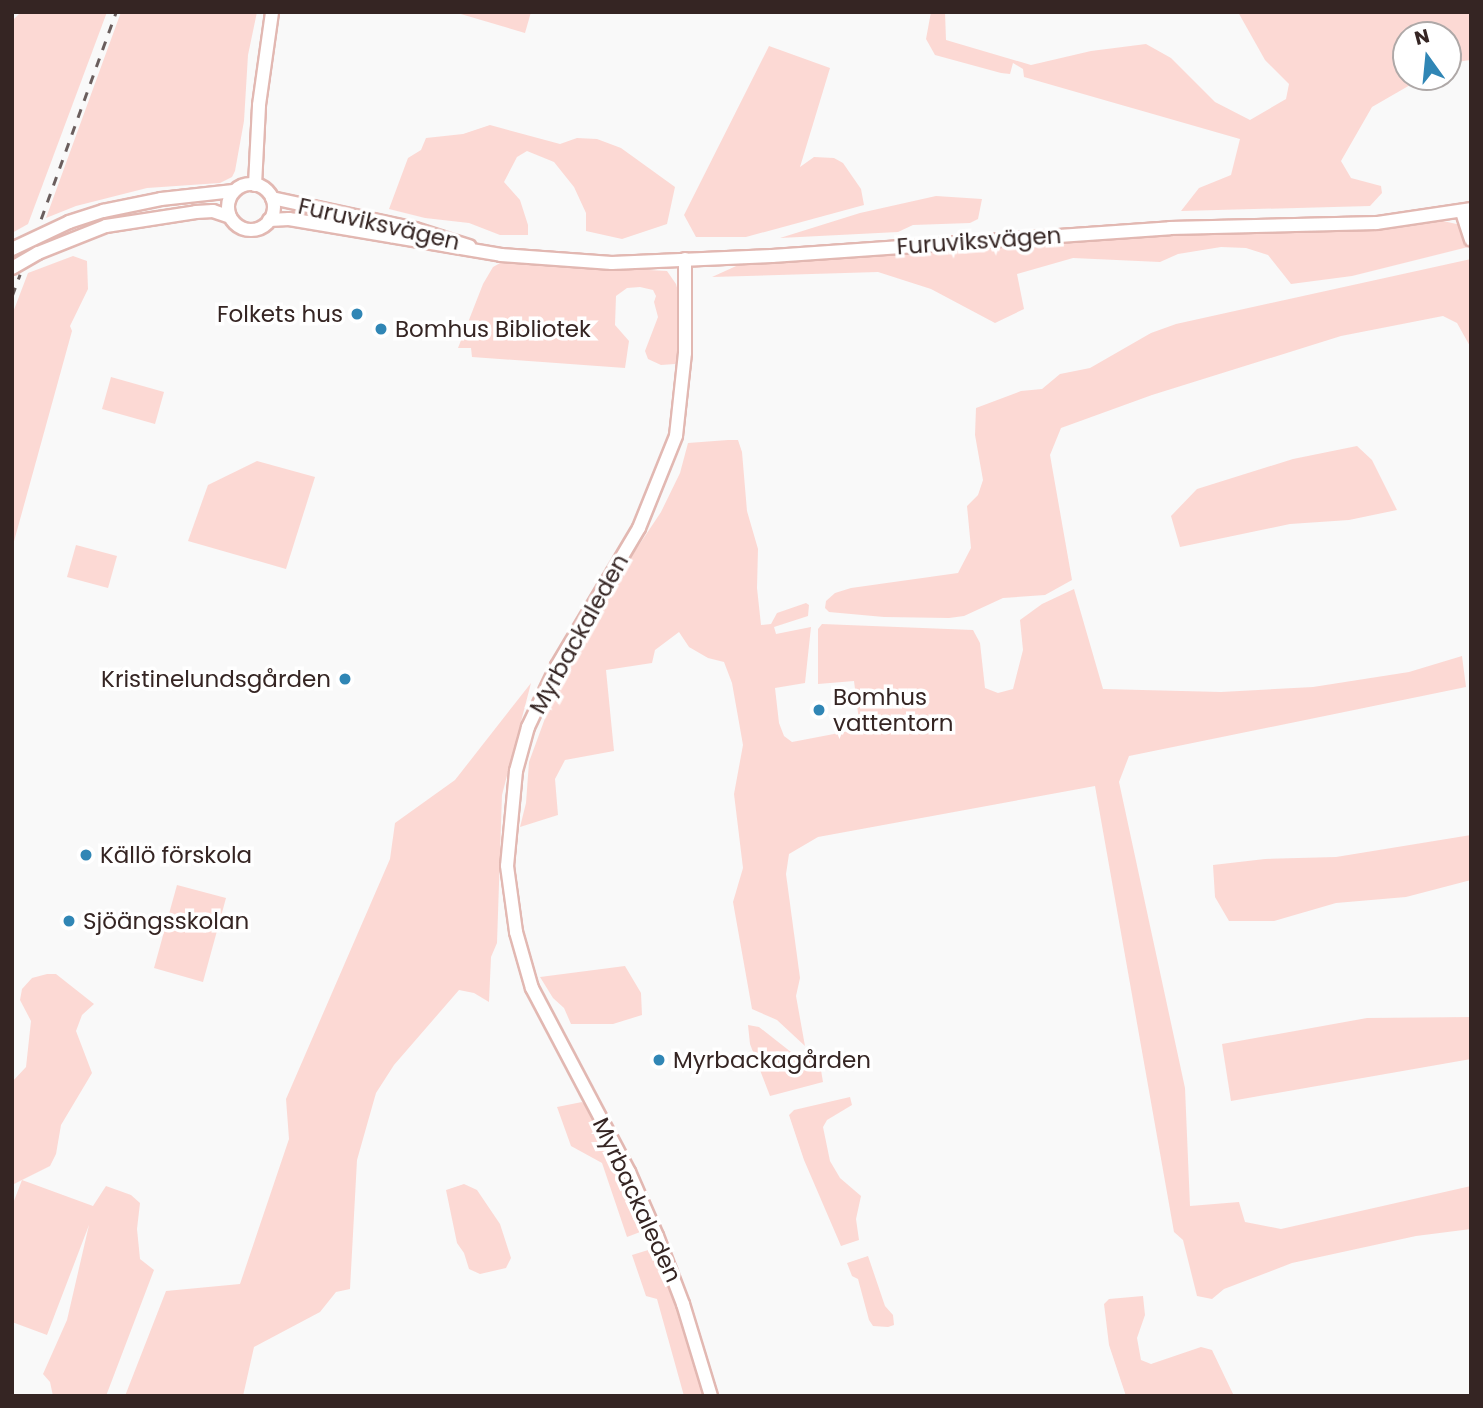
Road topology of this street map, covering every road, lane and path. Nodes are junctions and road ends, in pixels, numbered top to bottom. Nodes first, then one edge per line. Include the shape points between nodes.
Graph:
1 (272, 12) edge
2 (245, 187) junction
3 (272, 198) junction
4 (1466, 211) edge
5 (230, 217) junction
6 (269, 220) junction
7 (1471, 240) edge
8 (12, 249) edge
9 (486, 252) junction
10 (685, 259) junction
11 (12, 268) edge
12 (710, 1396) edge

1 - 2 main road via 256,150
2 - 3 main road via 265,189
2 - 5 main road via 228,206
2 - 8 main road via 103,211
3 - 6 main road
3 - 9 main road, Furuviksvägen via 415,229
4 - 7 main road
4 - 10 main road, Furuviksvägen via 1389,222 1170,228
5 - 6 main road via 249,229
5 - 11 main road via 196,212 106,226
6 - 9 main road, Furuviksvägen via 289,219
9 - 10 main road, Furuviksvägen via 584,263
10 - 12 main road, Myrbackaleden via 685,353 676,436 639,528 556,666 528,727 512,796 507,866 513,920 532,988 657,1236

